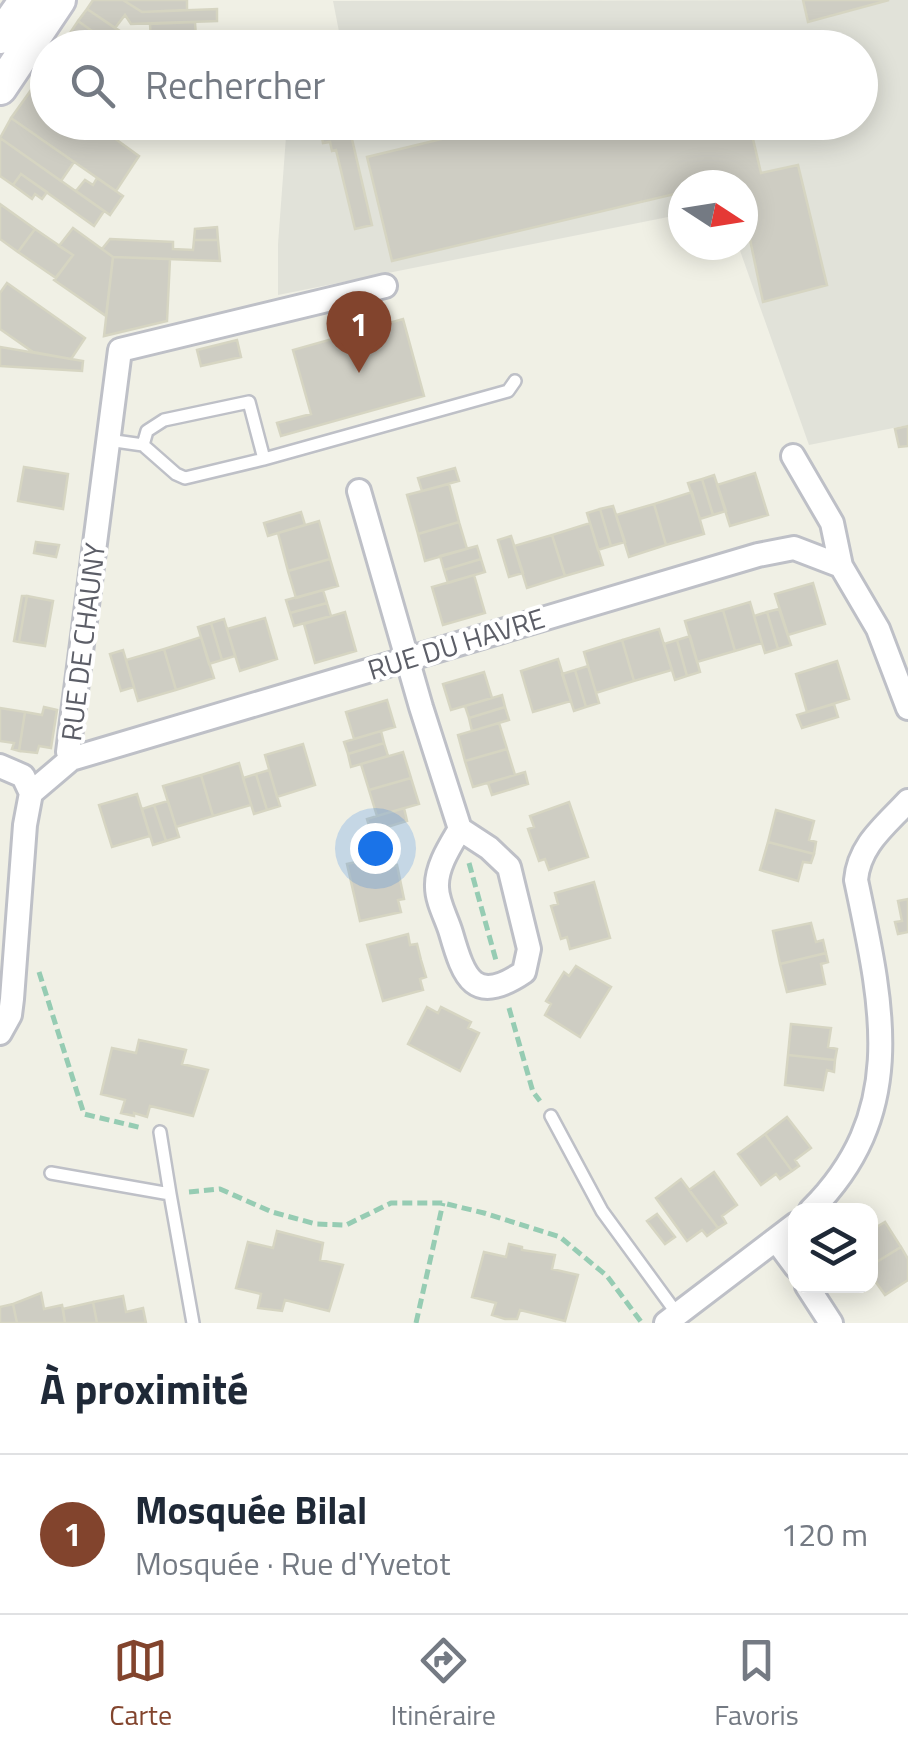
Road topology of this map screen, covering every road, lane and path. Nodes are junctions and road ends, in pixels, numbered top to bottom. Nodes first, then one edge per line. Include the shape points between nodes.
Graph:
1 (26, 0) edge
2 (41, 0) edge
3 (59, 0) edge
4 (39, 30) edge
5 (5, 41) edge
6 (30, 43) edge
7 (0, 88) edge
8 (386, 286) dead end
9 (514, 381) dead end
10 (108, 440) junction
11 (143, 445) junction
12 (793, 456) dead end
13 (264, 459) junction
14 (358, 491) dead end
15 (841, 566) junction
16 (408, 659) junction
17 (908, 708) edge
18 (71, 760) junction
19 (0, 766) edge
20 (31, 793) junction
21 (908, 801) edge
22 (460, 829) junction
23 (16, 961) junction
24 (0, 1033) edge
25 (551, 1116) dead end
26 (160, 1132) joint
27 (50, 1174) dead end
28 (170, 1194) junction
29 (443, 1203) junction
30 (818, 1203) edge
31 (788, 1230) edge
32 (776, 1240) junction
33 (788, 1256) edge
34 (812, 1293) edge
35 (672, 1319) edge
36 (193, 1323) edge
37 (416, 1323) edge
38 (642, 1323) edge
39 (832, 1323) edge

1 - 5 main road
2 - 5 lane
3 - 4 main road
6 - 7 main road
8 - 10 street, RUE DE CHAUNY via 120,350
9 - 13 lane via 508,391
10 - 11 lane
10 - 18 street, RUE DE CHAUNY
11 - 13 lane via 186,478
11 - 13 lane via 147,431 164,420 249,402
12 - 15 street via 832,524
14 - 16 street
15 - 16 street, RUE DU HAVRE via 794,548 758,554
15 - 17 street via 878,629
16 - 18 street, RUE DU HAVRE
16 - 22 street
18 - 20 street, RUE DE CHAUNY
19 - 20 street via 24,776
20 - 23 street
21 - 30 street via 868,843 856,880 890,1039 882,1116 858,1163
22 - 22 street via 437,887 462,972 479,986 503,987 524,972 529,948 509,867
23 - 24 street via 10,1015
23 - 26 path via 37,964 84,1114
25 - 35 lane via 602,1212
26 - 28 lane
27 - 28 lane
28 - 29 path via 220,1189 272,1212 346,1225 390,1204
28 - 36 lane
29 - 37 path
29 - 38 path via 560,1236 607,1276
31 - 32 street
32 - 33 street
32 - 35 street
34 - 39 street

